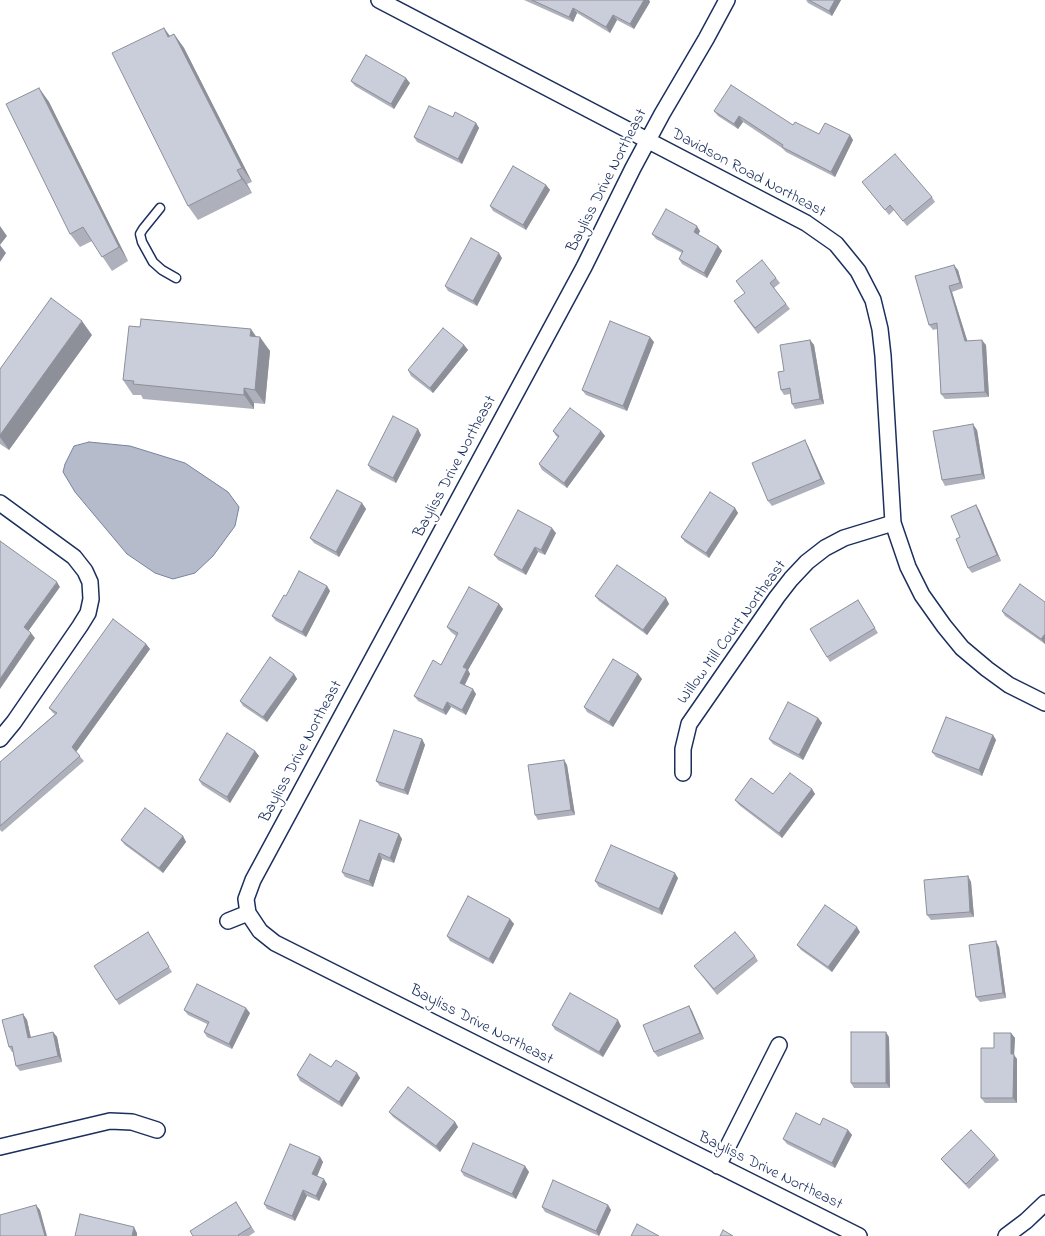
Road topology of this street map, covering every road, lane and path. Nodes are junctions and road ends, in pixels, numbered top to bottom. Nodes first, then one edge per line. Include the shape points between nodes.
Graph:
1 (378, 0) edge
2 (727, 0) edge
3 (648, 140) junction
4 (160, 208) dead end
5 (176, 278) dead end
6 (0, 503) edge
7 (893, 523) junction
8 (1045, 703) edge
9 (0, 739) edge
10 (682, 773) dead end
11 (248, 913) junction
12 (228, 921) dead end
13 (779, 1045) dead end
14 (157, 1130) dead end
15 (0, 1147) edge
16 (718, 1166) junction
17 (1045, 1203) edge
18 (859, 1236) edge
19 (1006, 1236) edge

1 - 3 street, Davidson Road Northeast
2 - 3 street, Bayliss Drive Northeast
3 - 7 street, Davidson Road Northeast via 806,223 836,244 858,271 873,300 880,329
3 - 11 street, Bayliss Drive Northeast via 580,274 253,880 246,899
4 - 5 lane via 140,234 153,262
6 - 9 street via 74,557 90,582 91,599 88,613 80,626
7 - 8 street, Davidson Road Northeast via 908,567 922,595 962,648 1009,685
7 - 10 street, Willow Mill Court Northeast via 844,538 825,548 791,579 689,724 683,749
11 - 12 street
11 - 16 street, Bayliss Drive Northeast via 260,930 275,943
13 - 16 street
14 - 15 street via 132,1122 110,1121
16 - 18 street, Bayliss Drive Northeast
17 - 19 street

